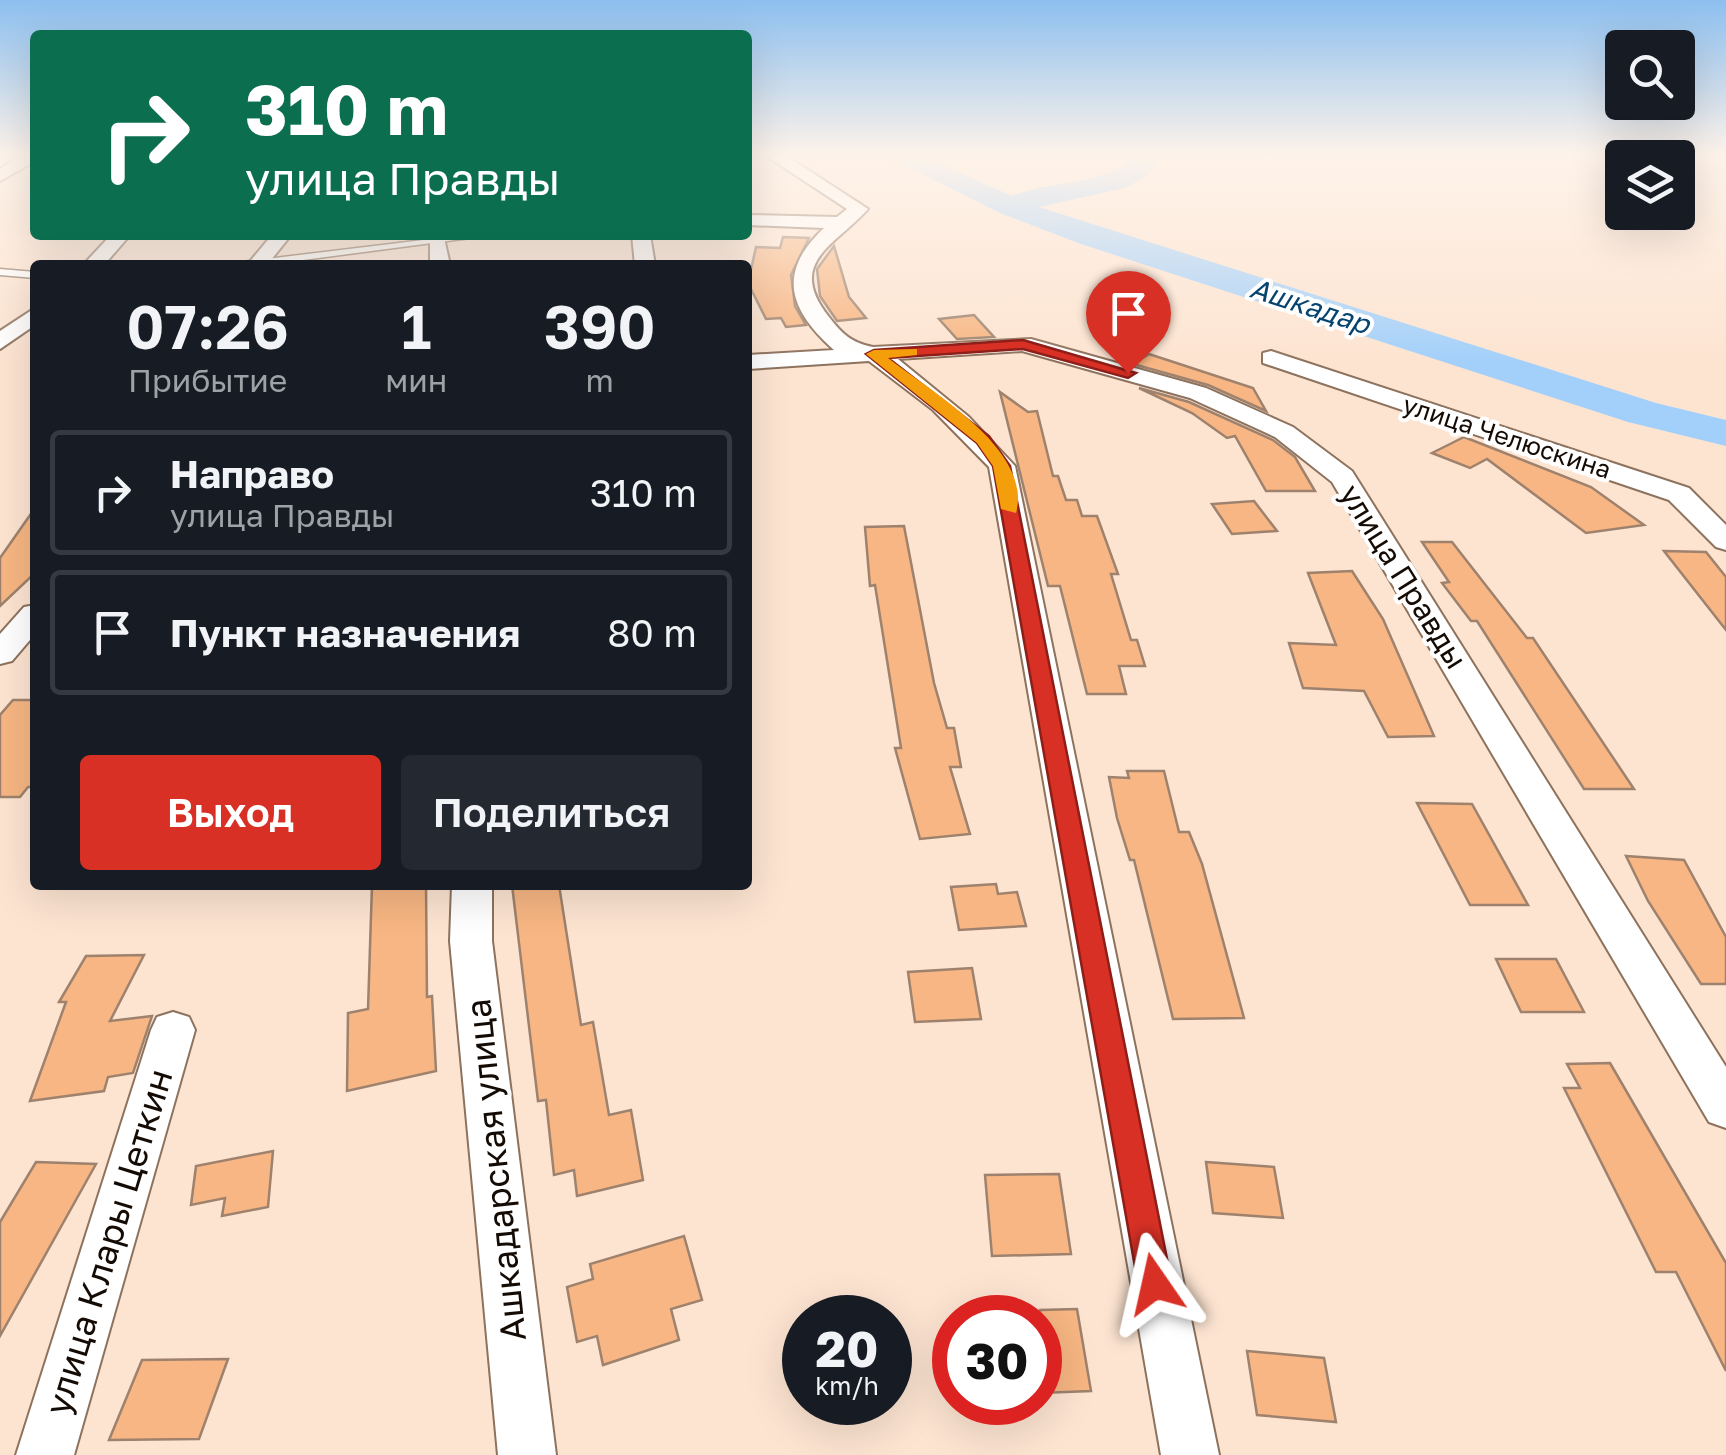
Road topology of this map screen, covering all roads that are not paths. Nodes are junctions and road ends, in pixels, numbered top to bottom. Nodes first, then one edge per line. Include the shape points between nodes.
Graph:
1 (839, 225) edge
2 (116, 240) edge
3 (278, 240) edge
4 (452, 240) edge
5 (437, 242) junction
6 (98, 260) edge
7 (261, 260) edge
8 (291, 260) edge
9 (439, 260) edge
10 (0, 272) edge
11 (30, 275) edge
12 (30, 318) edge
13 (0, 342) edge
14 (874, 354) junction
15 (1270, 358) dead end
16 (752, 362) edge
17 (1726, 541) edge
18 (30, 620) edge
19 (0, 654) edge
20 (472, 890) edge
21 (173, 1030) dead end
22 (1726, 1108) edge
23 (45, 1455) edge
24 (527, 1455) edge
25 (1190, 1455) edge

1 - 14 street via 810,252 798,280 804,302 836,340
2 - 6 street
3 - 7 street
4 - 5 lane
5 - 8 lane
5 - 9 street
10 - 11 lane
12 - 13 street
14 - 16 street, улица Правды
14 - 22 street, улица Правды via 1023,344 1198,392 1284,432 1343,477
14 - 25 street via 983,440 1002,466
15 - 17 street, улица Челюскина via 1679,494
18 - 19 street
20 - 24 street, Ашкадарская улица via 471,941
21 - 23 street, улица Клары Цеткин

